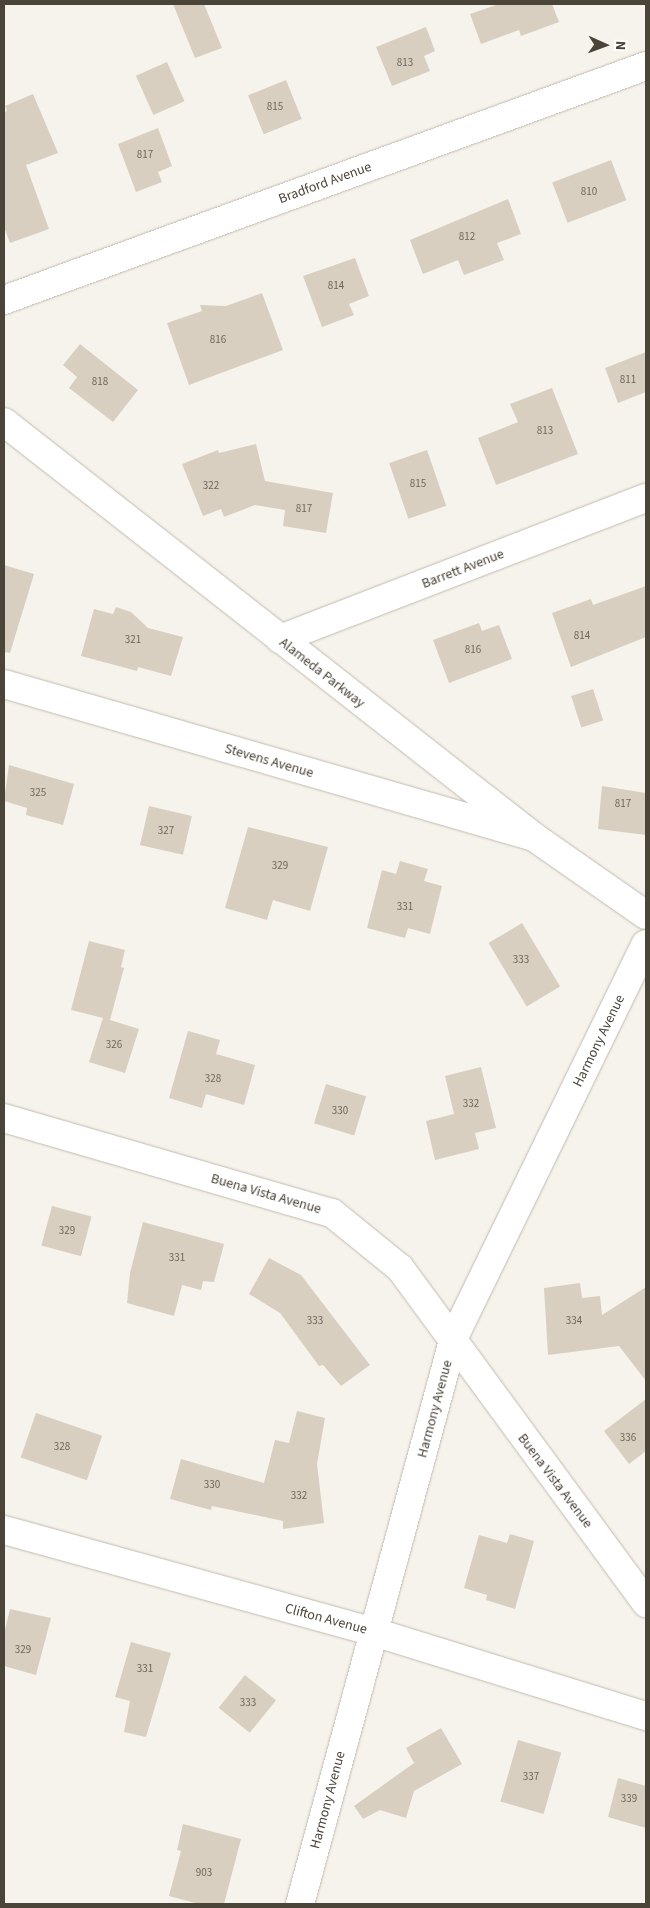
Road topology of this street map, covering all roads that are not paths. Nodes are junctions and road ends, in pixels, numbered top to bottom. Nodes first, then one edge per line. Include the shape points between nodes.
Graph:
1 (646, 66) edge
2 (4, 300) edge
3 (4, 422) edge
4 (646, 498) edge
5 (280, 639) junction
6 (4, 684) edge
7 (534, 838) junction
8 (646, 915) edge
9 (646, 944) edge
10 (4, 1118) edge
11 (454, 1337) junction
12 (4, 1530) edge
13 (646, 1603) edge
14 (374, 1632) junction
15 (646, 1716) edge
16 (300, 1904) edge

1 - 2 street, Bradford Avenue
3 - 5 street, Alameda Parkway
4 - 5 street, Barrett Avenue
5 - 7 street, Alameda Parkway
6 - 7 street, Stevens Avenue
7 - 8 street, Alameda Parkway
9 - 11 street, Harmony Avenue
10 - 11 street, Buena Vista Avenue via 332,1213 400,1268
11 - 13 street, Buena Vista Avenue via 493,1397
11 - 14 street, Harmony Avenue
12 - 14 street, Clifton Avenue
14 - 15 street, Clifton Avenue
14 - 16 street, Harmony Avenue

